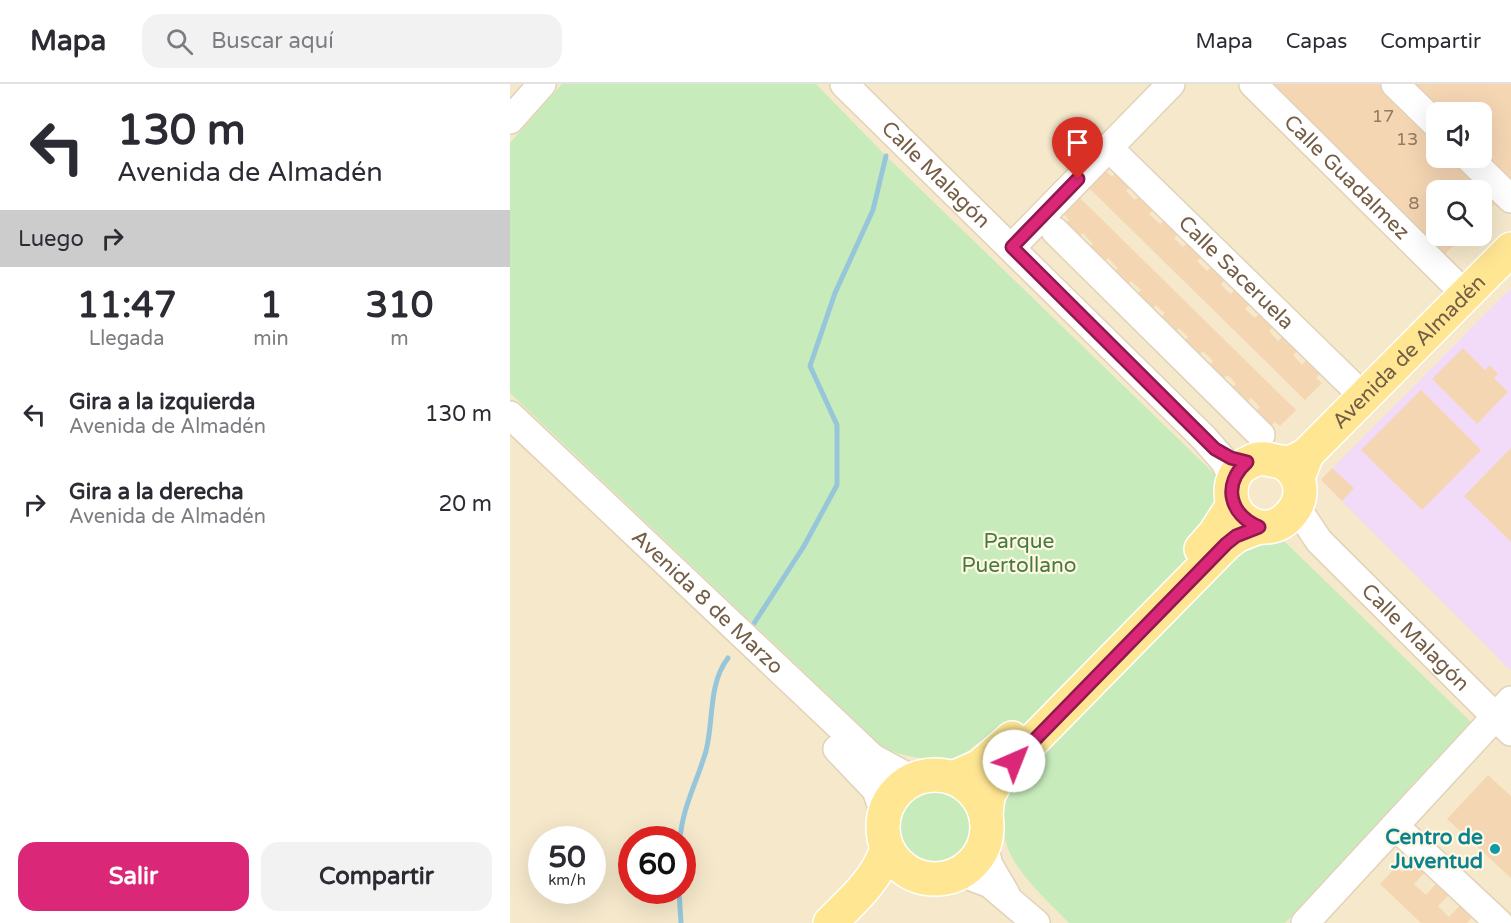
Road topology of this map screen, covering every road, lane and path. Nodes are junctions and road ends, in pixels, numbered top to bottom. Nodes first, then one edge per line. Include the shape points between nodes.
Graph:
1 (844, 84) edge
2 (1172, 84) edge
3 (1253, 84) edge
4 (1395, 84) edge
5 (533, 85) edge
6 (510, 100) edge
7 (1426, 114) edge
8 (510, 120) edge
9 (1109, 148) junction
10 (1479, 168) edge
11 (1511, 199) edge
12 (1055, 231) dead end
13 (1012, 247) junction
14 (1511, 249) edge
15 (1466, 295) junction
16 (1160, 335) junction
17 (1130, 365) junction
18 (1365, 398) junction
19 (510, 415) edge
20 (510, 439) edge
21 (1244, 471) junction
22 (1287, 492) junction
23 (1506, 716) edge
24 (953, 778) junction
25 (912, 779) junction
26 (884, 813) junction
27 (986, 814) junction
28 (1395, 826) junction
29 (984, 846) junction
30 (886, 848) junction
31 (961, 873) junction
32 (920, 878) junction
33 (1006, 895) junction
34 (830, 923) edge
35 (854, 923) edge
36 (1036, 923) edge
37 (1305, 923) edge
38 (1499, 923) edge

1 - 13 street, Calle Malagón
2 - 9 street
3 - 15 street, Calle Guadalmez
4 - 7 street
5 - 6 street
5 - 8 street
9 - 13 street
9 - 18 street, Calle Saceruela
10 - 11 street
12 - 16 street
13 - 17 street, Calle Malagón
14 - 15 main road, Avenida de Almadén
15 - 18 main road, Avenida de Almadén
16 - 17 street
16 - 21 street
17 - 21 street, Calle Malagón via 1215,449
18 - 22 main road, Avenida de Almadén
19 - 25 street, Avenida 8 de Marzo via 873,758
20 - 26 street, Avenida 8 de Marzo via 859,770 876,790
21 - 22 main road via 1270,458
21 - 22 main road via 1239,515
21 - 24 main road via 1226,519 1205,544 1000,749 980,766
22 - 23 street, Calle Malagón via 1318,541
22 - 27 main road, Avenida de Almadén via 1221,549 1000,774 988,796
23 - 28 street
24 - 25 main road via 939,774
24 - 27 main road via 979,798
25 - 26 main road via 890,799
26 - 30 main road
27 - 29 main road
28 - 37 street
28 - 38 street
29 - 31 main road via 979,857
29 - 33 street
30 - 32 main road via 906,871
30 - 34 main road via 873,879
31 - 32 main road via 948,878
31 - 33 street
32 - 35 main road via 895,885
33 - 36 street

